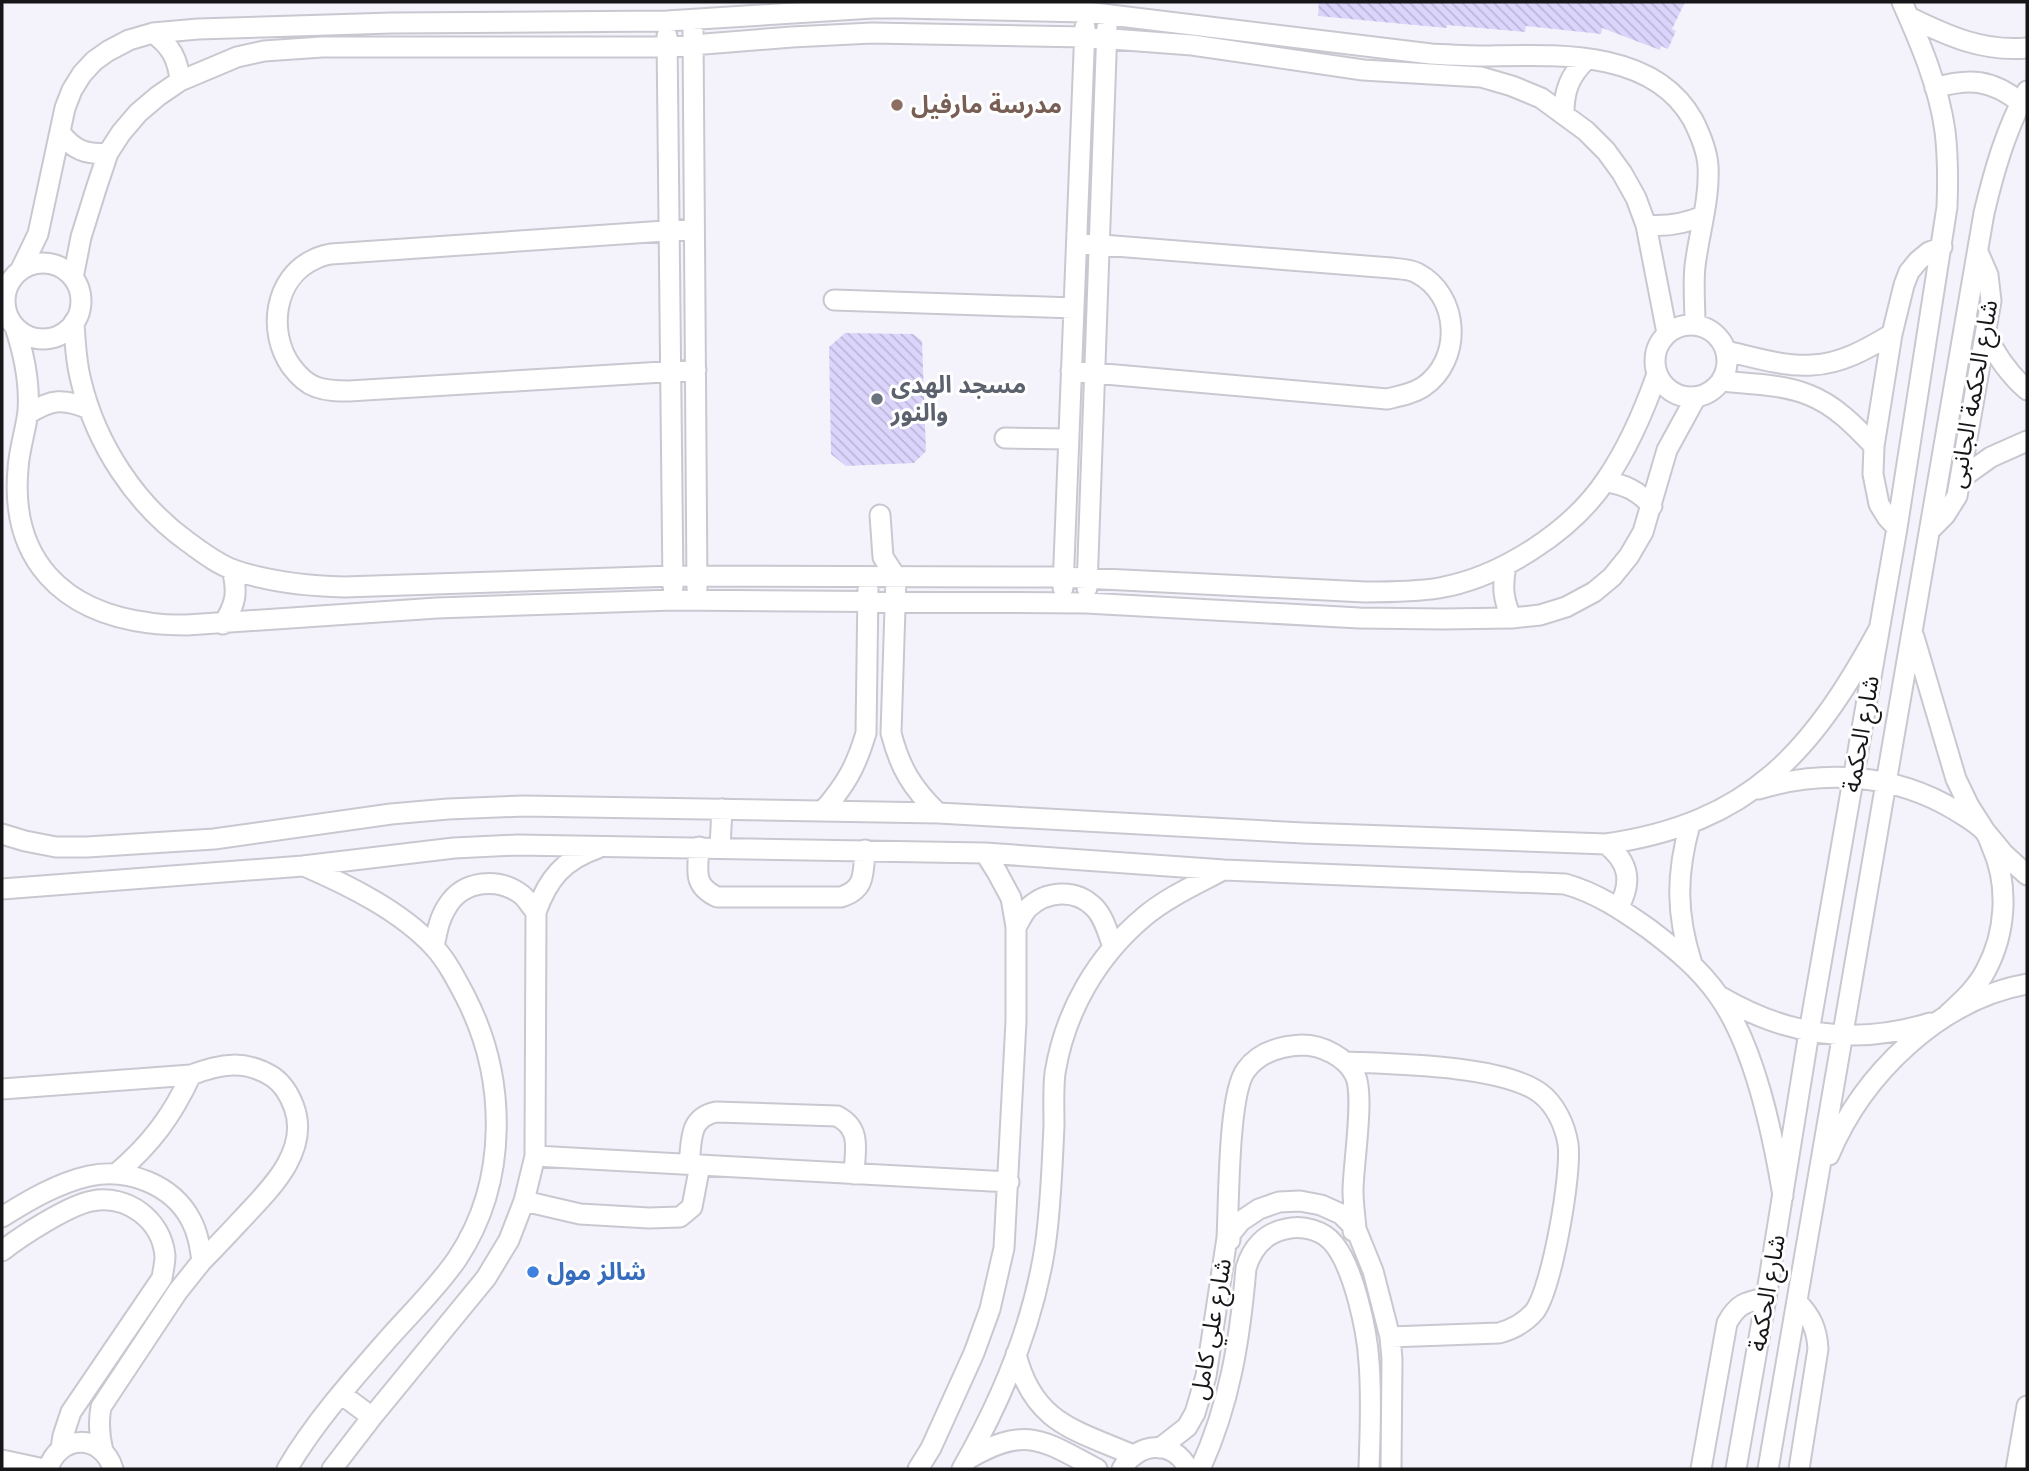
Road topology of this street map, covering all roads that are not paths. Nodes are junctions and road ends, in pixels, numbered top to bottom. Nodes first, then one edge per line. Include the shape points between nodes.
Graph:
1 (874, 5) edge
2 (900, 5) edge
3 (1906, 10) edge
4 (1086, 12) junction
5 (1108, 14) junction
6 (693, 19) junction
7 (667, 21) junction
8 (153, 33) junction
9 (872, 33) junction
10 (898, 33) junction
11 (1085, 37) junction
12 (1107, 40) junction
13 (693, 44) junction
14 (667, 47) junction
15 (2027, 48) edge
16 (1587, 59) junction
17 (180, 81) junction
18 (1935, 88) junction
19 (2024, 97) edge
20 (1564, 113) junction
21 (60, 132) junction
22 (108, 153) junction
23 (1703, 216) junction
24 (1646, 225) junction
25 (694, 229) junction
26 (669, 231) junction
27 (1077, 243) junction
28 (1099, 245) junction
29 (1942, 247) junction
30 (1978, 252) junction
31 (11, 277) edge
32 (73, 278) junction
33 (834, 300) dead end
34 (1074, 308) junction
35 (7, 315) edge
36 (74, 322) junction
37 (1696, 325) junction
38 (1667, 333) junction
39 (1892, 334) junction
40 (1986, 334) junction
41 (1726, 351) junction
42 (696, 370) junction
43 (671, 371) junction
44 (1071, 371) junction
45 (1095, 373) junction
46 (1657, 374) junction
47 (1721, 381) junction
48 (2027, 390) edge
49 (1696, 397) junction
50 (89, 409) junction
51 (28, 414) junction
52 (1005, 438) dead end
53 (1069, 439) junction
54 (2027, 441) edge
55 (1874, 446) junction
56 (1960, 479) junction
57 (1605, 482) junction
58 (1652, 506) junction
59 (880, 515) dead end
60 (1897, 528) junction
61 (1930, 530) junction
62 (883, 557) junction
63 (1506, 566) junction
64 (232, 569) junction
65 (673, 576) junction
66 (697, 576) junction
67 (869, 577) junction
68 (897, 577) junction
69 (1063, 577) junction
70 (1087, 578) junction
71 (673, 600) junction
72 (697, 600) junction
73 (868, 601) junction
74 (895, 602) junction
75 (1062, 603) junction
76 (1086, 603) junction
77 (1512, 618) junction
78 (223, 624) junction
79 (1879, 629) junction
80 (1913, 631) junction
81 (1854, 777) junction
82 (1886, 782) junction
83 (1754, 790) junction
84 (722, 809) junction
85 (823, 811) junction
86 (938, 813) junction
87 (1690, 824) junction
88 (1985, 831) junction
89 (2, 834) edge
90 (1606, 844) junction
91 (606, 845) junction
92 (699, 847) junction
93 (720, 847) junction
94 (865, 850) junction
95 (985, 853) junction
96 (303, 866) junction
97 (1224, 870) junction
98 (2027, 875) edge
99 (2, 889) edge
100 (1618, 908) junction
101 (536, 912) junction
102 (1016, 927) junction
103 (434, 947) junction
104 (1113, 947) junction
105 (1693, 965) junction
106 (2027, 984) edge
107 (1720, 996) junction
108 (1942, 1018) junction
109 (1809, 1032) junction
110 (1842, 1035) junction
111 (1346, 1062) junction
112 (191, 1075) junction
113 (2, 1089) edge
114 (534, 1156) junction
115 (695, 1165) junction
116 (117, 1173) junction
117 (854, 1174) junction
118 (1009, 1182) junction
119 (62, 1185) junction
120 (1817, 1185) junction
121 (1783, 1196) junction
122 (524, 1201) junction
123 (72, 1209) junction
124 (2, 1217) edge
125 (1356, 1228) junction
126 (1227, 1238) junction
127 (1334, 1244) junction
128 (2, 1251) edge
129 (1249, 1256) junction
130 (202, 1261) junction
131 (162, 1278) junction
132 (178, 1291) junction
133 (1766, 1298) junction
134 (1797, 1302) junction
135 (1390, 1337) junction
136 (1016, 1354) junction
137 (341, 1394) junction
138 (2026, 1416) edge
139 (372, 1417) junction
140 (61, 1448) junction
141 (1160, 1448) junction
142 (103, 1451) junction
143 (2, 1460) edge
144 (1127, 1462) edge
145 (965, 1464) edge
146 (46, 1469) edge
147 (113, 1469) edge
148 (287, 1469) edge
149 (332, 1469) edge
150 (918, 1469) edge
151 (1097, 1469) edge
152 (1188, 1469) edge
153 (1200, 1469) edge
154 (1369, 1469) edge
155 (1391, 1469) edge
156 (1701, 1469) edge
157 (1736, 1469) edge
158 (1768, 1469) edge
159 (1800, 1469) edge
160 (2016, 1469) edge

1 - 2 street
1 - 6 street
1 - 9 street
2 - 4 street
2 - 10 street
3 - 15 street via 1954,39 1996,48
3 - 18 street, شارع الحكمة
4 - 5 street
4 - 11 street
5 - 12 street
5 - 16 street via 1431,54
6 - 7 street
6 - 13 street
7 - 8 street via 392,23
7 - 14 street
8 - 17 street via 174,53
8 - 21 street via 129,40 94,61 72,90
9 - 10 street
9 - 13 street
10 - 11 street
11 - 12 street
11 - 27 street
12 - 20 street via 1192,45 1363,70 1481,77 1541,98
12 - 28 street
13 - 14 street
13 - 25 street
14 - 17 street via 264,51
14 - 26 street
16 - 20 street via 1568,83
16 - 23 street via 1616,63 1643,74 1688,111 1708,162
17 - 22 street via 138,113
18 - 19 street via 1981,82
18 - 29 street, شارع الحكمة via 1948,168
19 - 30 street, شارع الحكمة via 1993,175
20 - 24 street via 1606,151 1636,198
21 - 22 street via 80,151
21 - 31 street via 38,234
22 - 32 street
23 - 24 street via 1675,225
23 - 37 street via 1695,268
24 - 38 street
25 - 26 street
25 - 42 street
26 - 43 street
26 - 43 street via 331,254 296,272 283,291 277,334 283,355 296,373 329,390
27 - 28 street
27 - 34 street
28 - 45 street
28 - 45 street via 1416,272 1444,299 1452,336 1438,373 1424,386 1387,399
29 - 39 street via 1929,252 1909,272
29 - 60 street, شارع الحكمة
30 - 40 street, شارع الحكمة الجانبى via 1991,288
30 - 61 street, شارع الحكمة
31 - 32 street via 34,264 49,263
31 - 35 street via 5,295
32 - 36 street via 80,292
33 - 34 street
34 - 44 street
35 - 36 street via 26,335 39,338 52,338
35 - 51 street via 26,369
36 - 50 street via 80,381
37 - 38 street
37 - 41 street via 1720,338
38 - 46 street via 1654,360
39 - 41 street via 1854,355 1813,365
39 - 55 street
40 - 48 street via 1999,359
40 - 56 street, شارع الحكمة الجانبى
41 - 47 street
42 - 43 street
42 - 66 street
43 - 65 street
44 - 45 street
44 - 53 street
45 - 70 street
46 - 49 street via 1680,396
46 - 57 street via 1634,430
47 - 49 street
47 - 55 street via 1809,395 1844,416
49 - 58 street via 1667,450
50 - 51 street via 58,401
50 - 64 street via 101,438 135,491 179,536
51 - 78 street via 18,470 21,529 33,557 51,581 73,598 111,614 148,623
52 - 53 street
53 - 69 street
54 - 56 street via 1991,457
55 - 60 street via 1879,504
56 - 61 street, شارع الحكمة الجانبى via 1952,506
57 - 58 street via 1631,488
57 - 63 street via 1570,520
58 - 77 street via 1629,556 1594,592 1566,607
59 - 62 street
60 - 79 street, شارع الحكمة
61 - 80 street, شارع الحكمة
62 - 67 street
62 - 68 street
63 - 70 street via 1441,588 1411,591
63 - 77 street via 1503,593
64 - 65 street via 300,585 344,587
64 - 78 street via 236,596
65 - 66 street
65 - 71 street
66 - 67 street
66 - 72 street
67 - 68 street
67 - 73 street
68 - 69 street
68 - 74 street
69 - 70 street
69 - 75 street
70 - 76 street
71 - 72 street
71 - 78 street via 437,608
72 - 73 street
73 - 74 street
73 - 85 street via 866,733 850,775
74 - 75 street
74 - 86 street via 891,733 907,777
75 - 76 street
76 - 77 street via 1359,618
79 - 81 street, شارع الحكمة
79 - 83 street via 1824,718
80 - 82 street, شارع الحكمة
80 - 88 street via 1956,779
81 - 82 street
81 - 83 street via 1793,780
81 - 109 street, شارع الحكمة
82 - 88 street via 1928,796
82 - 110 street, شارع الحكمة
83 - 87 street
84 - 85 street
84 - 89 street via 448,809 214,839 87,847 56,847
84 - 93 street
85 - 86 street
86 - 90 street
87 - 90 street
87 - 105 street via 1679,895
88 - 98 street
88 - 108 street via 2003,886 1997,944 1986,971 1969,994
90 - 100 street via 1623,861 1627,873
91 - 92 street
91 - 96 street via 454,848
91 - 101 street via 582,853 561,868 545,889
92 - 93 street
92 - 94 street via 697,878 717,897 851,894 863,878
93 - 94 street
94 - 95 street
95 - 97 street
95 - 102 street via 1010,898
96 - 99 street
96 - 103 street via 339,881 403,920
97 - 100 street via 1545,882 1584,889
97 - 104 street via 1146,915
100 - 105 street
101 - 103 street via 523,895 505,885 483,882 449,902
101 - 114 street
102 - 104 street via 1026,910 1042,898 1062,893 1078,896 1094,907
102 - 118 street
103 - 137 street via 473,1011 486,1046 497,1120 494,1168 478,1220 457,1259
104 - 136 street via 1079,996 1065,1028 1055,1074 1052,1190 1045,1248
105 - 107 street
106 - 108 street via 1982,997
107 - 109 street via 1763,1018
107 - 121 street via 1754,1072
108 - 110 street via 1890,1033
108 - 120 street via 1898,1055 1863,1094 1836,1138
109 - 110 street
109 - 121 street, شارع الحكمة
110 - 120 street, شارع الحكمة
111 - 125 street via 1357,1077 1359,1101 1353,1192
111 - 126 street, شارع علي كامل via 1306,1045 1281,1047 1258,1057 1245,1070 1235,1102
111 - 135 street via 1428,1066 1529,1086 1553,1107 1568,1142 1554,1252 1543,1296 1526,1320 1499,1334
112 - 113 street
112 - 116 street via 153,1139
112 - 130 street via 235,1063 257,1068 276,1079 297,1116 297,1137 275,1185
114 - 115 street
114 - 122 street
115 - 117 street
115 - 117 street via 693,1130 706,1114 837,1116 846,1120 856,1136
115 - 122 street via 692,1207 680,1217 580,1214
116 - 119 street
116 - 130 street via 140,1178 177,1202 199,1240
117 - 118 street
118 - 150 street via 1004,1248 990,1309 953,1402
119 - 123 street
119 - 124 street
120 - 134 street, شارع الحكمة
121 - 133 street, شارع الحكمة
122 - 139 street via 509,1240 486,1278
123 - 128 street
123 - 131 street via 91,1201 112,1200 132,1206 149,1219 160,1236 165,1257
125 - 126 street, شارع علي كامل via 1341,1214 1300,1200 1259,1209
125 - 127 street
125 - 135 street
126 - 129 street
126 - 141 street, شارع علي كامل via 1206,1376 1195,1413 1187,1427
127 - 129 street, شارع علي كامل via 1323,1234 1296,1227 1268,1235
127 - 154 street via 1353,1285 1369,1359
129 - 153 street, شارع علي كامل via 1236,1355
130 - 132 street
131 - 132 street
131 - 140 street via 71,1412
132 - 142 street via 101,1407
133 - 156 street via 1744,1302 1727,1323
133 - 157 street, شارع الحكمة
134 - 158 street, شارع الحكمة
134 - 159 street via 1813,1323 1818,1349
135 - 155 street
136 - 144 street via 1031,1393 1045,1411
136 - 145 street
137 - 139 street
137 - 148 street
138 - 160 street
139 - 149 street
140 - 142 street via 83,1442
140 - 146 street
141 - 144 street via 1146,1449
141 - 152 street via 1174,1452
142 - 147 street
143 - 146 street
145 - 151 street via 989,1447 1033,1439

